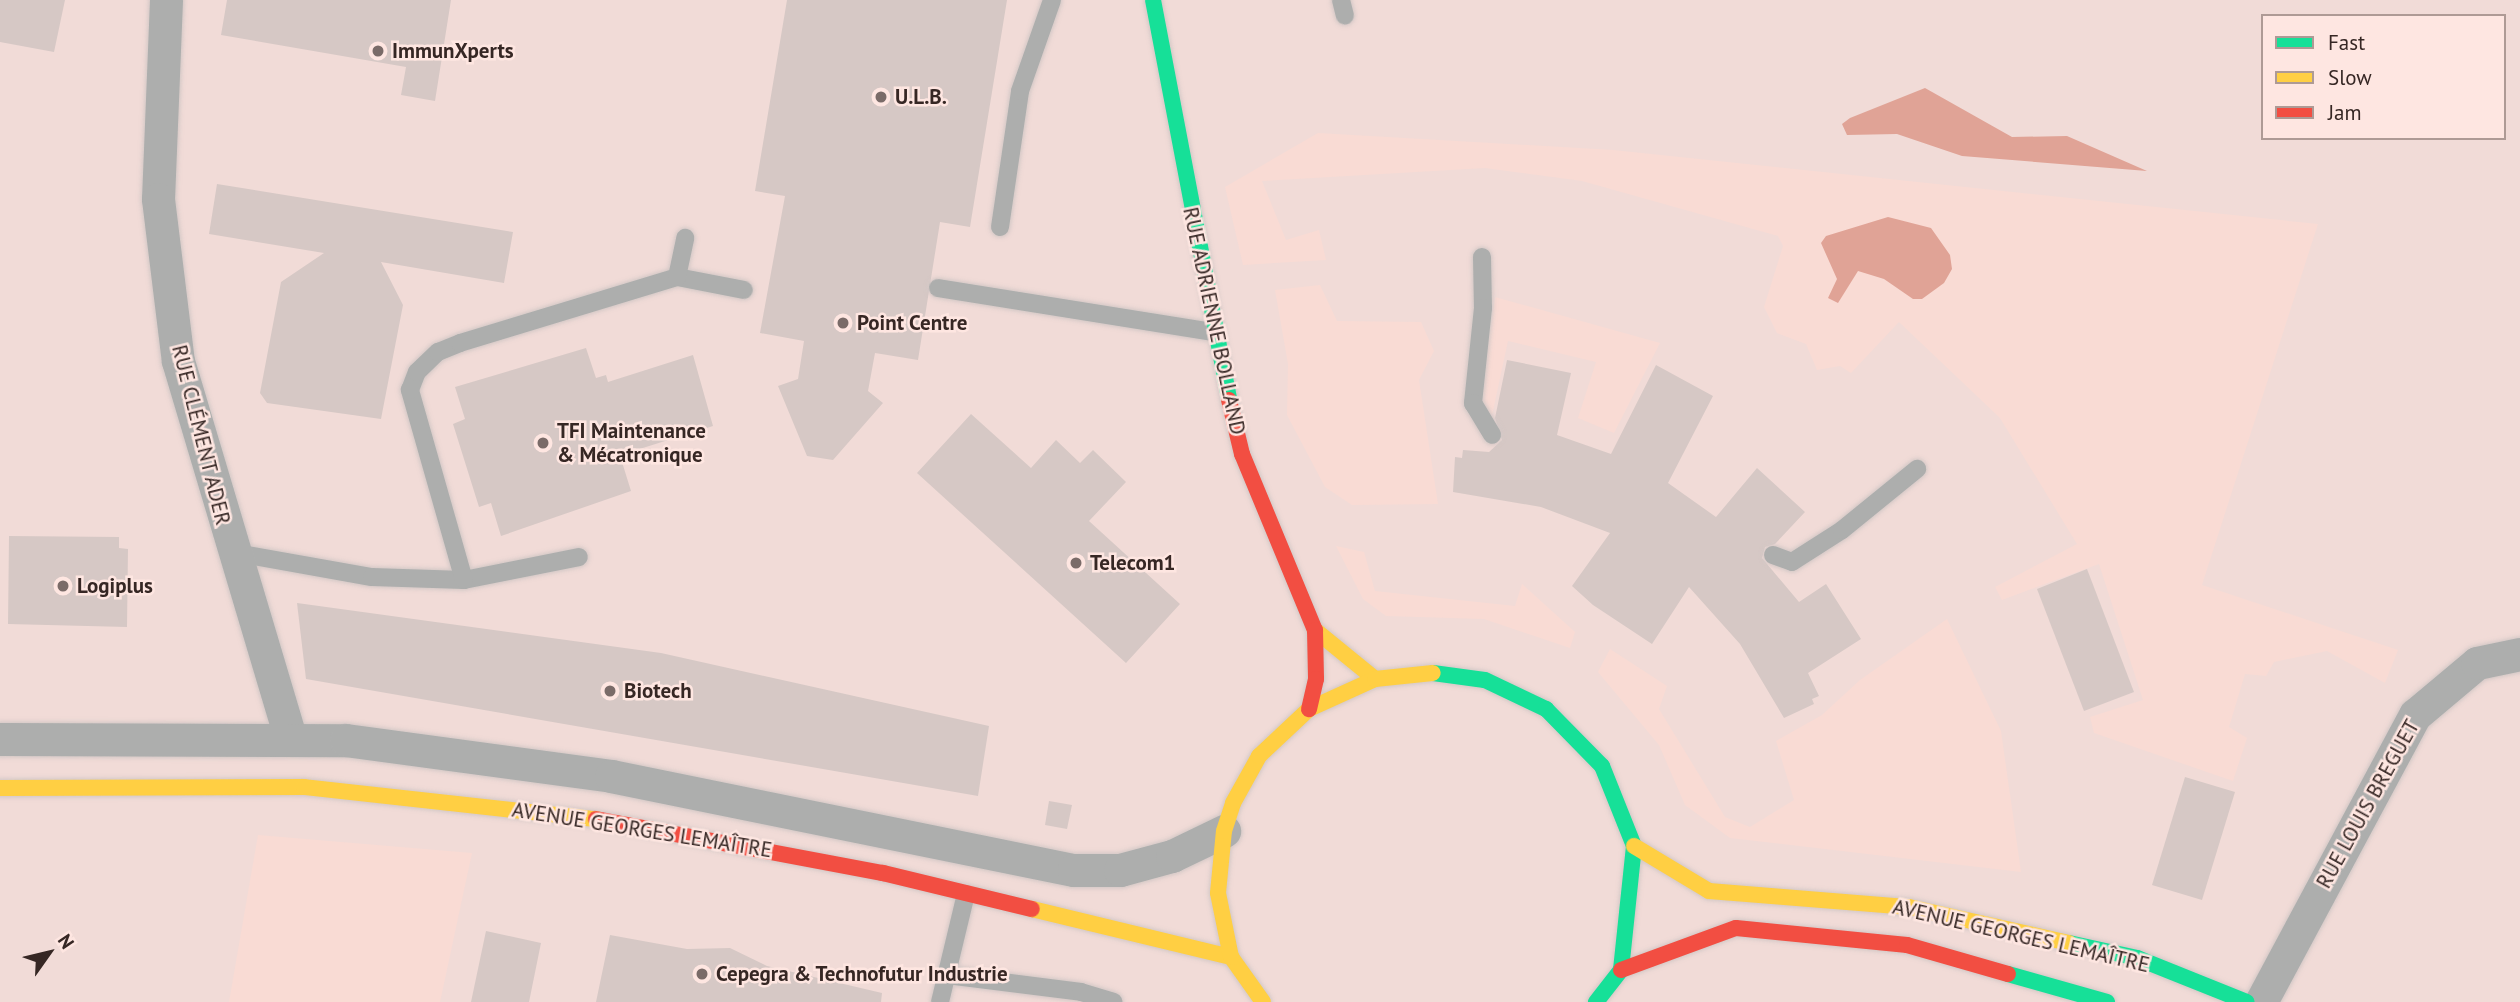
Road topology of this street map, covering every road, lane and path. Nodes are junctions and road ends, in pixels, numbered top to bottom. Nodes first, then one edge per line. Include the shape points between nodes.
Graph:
1 (166, 0) edge
2 (1052, 0) edge
3 (1153, 0) edge
4 (1000, 227) dead end
5 (685, 238) dead end
6 (1482, 257) dead end
7 (677, 277) junction
8 (937, 288) dead end
9 (744, 290) dead end
10 (1213, 332) junction
11 (1492, 435) dead end
12 (1917, 469) dead end
13 (231, 552) junction
14 (1773, 555) dead end
15 (579, 556) dead end
16 (464, 580) junction
17 (1315, 630) junction
18 (2520, 654) edge
19 (1375, 679) junction
20 (1309, 709) junction
21 (290, 736) junction
22 (0, 739) edge
23 (0, 788) edge
24 (1224, 831) junction
25 (1634, 846) junction
26 (965, 894) junction
27 (1231, 957) junction
28 (1621, 970) junction
29 (947, 975) junction
30 (940, 1002) edge
31 (1113, 1002) edge
32 (1263, 1002) edge
33 (1596, 1002) edge
34 (2108, 1002) edge
35 (2247, 1002) edge
36 (2261, 1002) edge

1 - 13 street, RUE CLÉMENT ADER via 158,199 178,361
2 - 4 lane via 1020,91
3 - 10 street, RUE ADRIENNE BOLLAND
5 - 7 lane
6 - 11 lane via 1483,308 1473,403
7 - 9 lane
7 - 16 lane via 460,343 438,352 417,372 410,390
8 - 10 lane
10 - 17 street, RUE ADRIENNE BOLLAND via 1242,454
12 - 14 lane via 1842,530 1792,562
13 - 16 lane via 372,577
13 - 21 street, RUE CLÉMENT ADER
15 - 16 lane
17 - 19 street, RUE ADRIENNE BOLLAND
17 - 20 street, RUE ADRIENNE BOLLAND via 1316,679
18 - 36 street, RUE LOUIS BREGUET via 2477,663 2415,715
19 - 20 street
19 - 25 street via 1422,672 1485,680 1546,709 1602,766
20 - 24 street via 1259,756
21 - 22 street, AVENUE GEORGES LEMAÎTRE
21 - 24 street, AVENUE GEORGES LEMAÎTRE via 611,776 1074,870 1120,870 1172,856
23 - 26 street, AVENUE GEORGES LEMAÎTRE via 303,787 542,811 870,870
24 - 27 street via 1218,893
25 - 28 street
25 - 35 street, AVENUE GEORGES LEMAÎTRE via 1709,891 1909,907 2137,958
26 - 27 street, AVENUE GEORGES LEMAÎTRE
26 - 29 lane
27 - 32 street
28 - 33 street
28 - 34 street, AVENUE GEORGES LEMAÎTRE via 1736,928 1907,945
29 - 30 lane
29 - 31 lane via 1081,992

